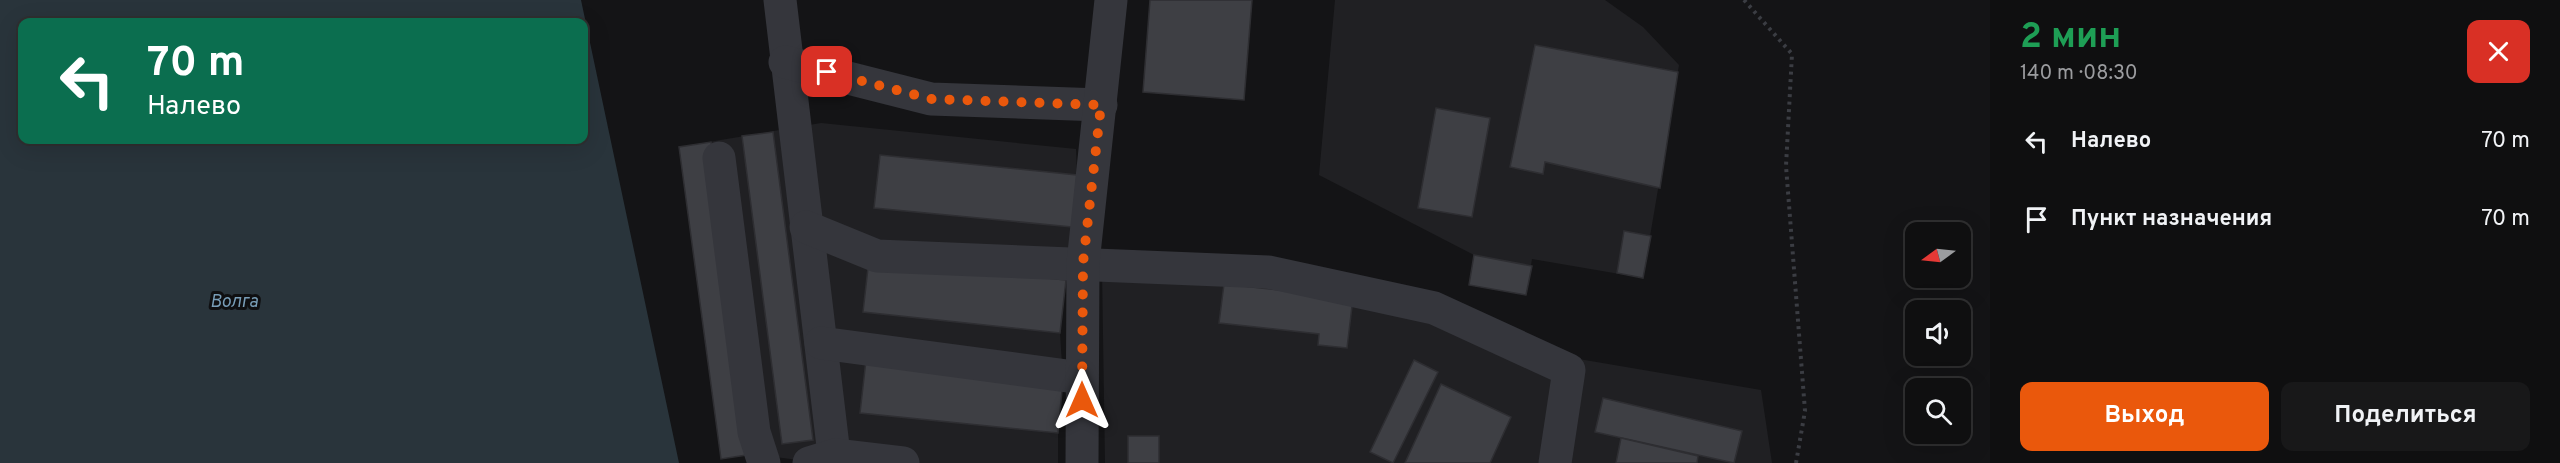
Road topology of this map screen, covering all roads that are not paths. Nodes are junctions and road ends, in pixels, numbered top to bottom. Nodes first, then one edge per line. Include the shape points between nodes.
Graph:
1 (780, 0) edge
2 (1111, 0) edge
3 (785, 62) junction
4 (1101, 105) junction
5 (719, 158) dead end
6 (806, 227) junction
7 (1083, 263) junction
8 (821, 343) junction
9 (1082, 378) junction
10 (826, 460) edge
11 (764, 463) edge
12 (903, 463) edge
13 (1082, 463) edge
14 (1555, 463) edge

1 - 3 street
2 - 4 street
3 - 4 street via 931,99
3 - 6 street
4 - 7 street
5 - 11 street via 754,432
6 - 7 street via 877,256
6 - 8 street
7 - 9 street
7 - 14 street via 1268,272 1434,308 1569,370
8 - 9 street
8 - 10 street
9 - 13 street
10 - 12 street

